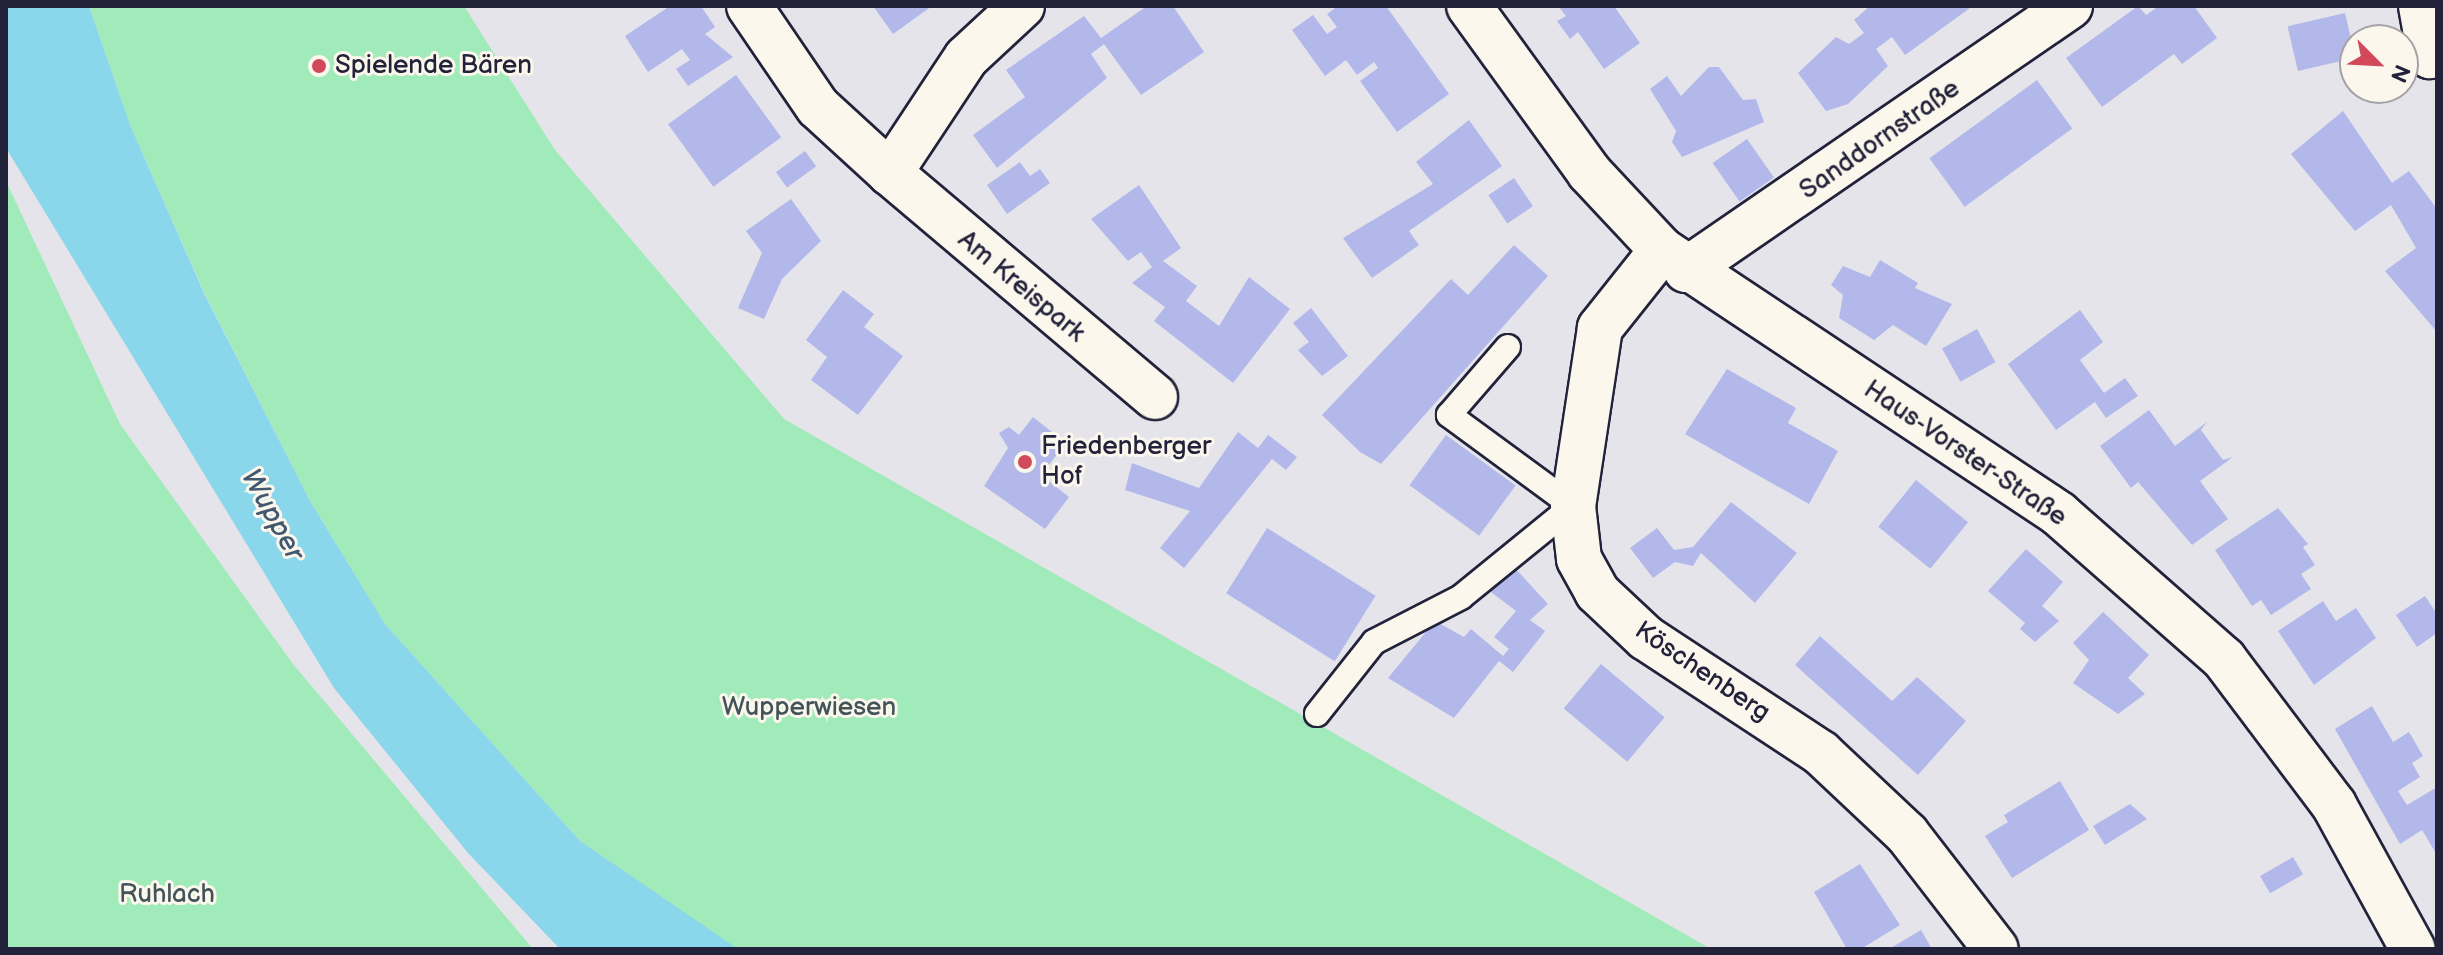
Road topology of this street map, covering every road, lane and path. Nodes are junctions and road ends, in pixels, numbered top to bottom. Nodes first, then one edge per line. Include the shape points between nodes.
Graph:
1 (749, 6) edge
2 (1022, 6) edge
3 (1469, 6) edge
4 (2070, 6) edge
5 (2421, 6) edge
6 (2435, 62) edge
7 (890, 173) junction
8 (1674, 260) junction
9 (1508, 347) dead end
10 (1155, 397) dead end
11 (1573, 506) junction
12 (1317, 714) dead end
13 (1996, 949) edge
14 (2413, 949) edge

1 - 7 street, Am Kreispark via 818,107
2 - 7 street via 966,58
3 - 8 street, Haus-Vorster-Straße via 1589,172
4 - 8 street, Sanddornstraße via 1789,205
5 - 6 street
7 - 10 street, Am Kreispark
8 - 11 street, Köschenberg via 1600,328
8 - 14 street, Haus-Vorster-Straße via 2059,514 2224,659 2334,805
9 - 11 lane via 1449,415
11 - 12 lane via 1461,597 1374,642
11 - 13 street, Köschenberg via 1579,559 1597,592 1646,638 1821,753 1907,834

